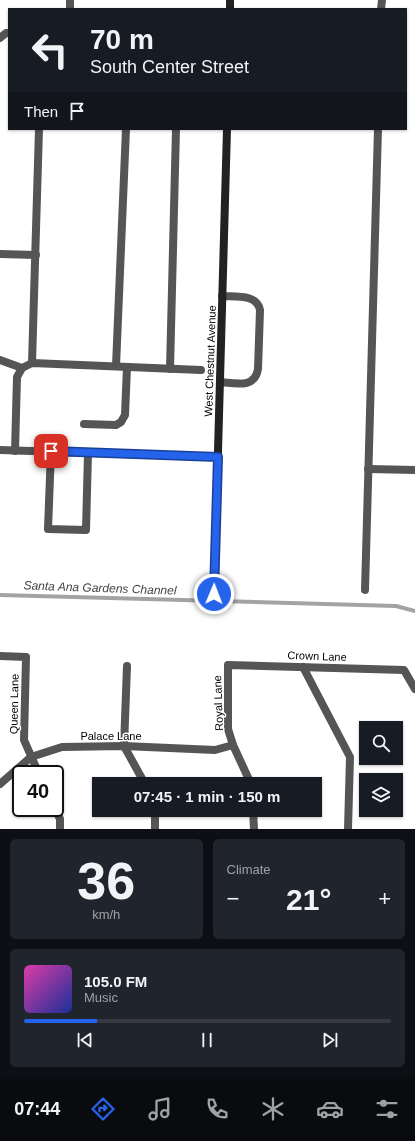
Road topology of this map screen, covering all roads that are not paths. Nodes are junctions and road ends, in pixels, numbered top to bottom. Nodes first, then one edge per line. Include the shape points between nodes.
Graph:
1 (39, 130) edge
2 (126, 130) edge
3 (176, 130) edge
4 (227, 130) edge
5 (378, 130) edge
6 (0, 254) edge
7 (36, 255) junction
8 (222, 296) junction
9 (0, 360) edge
10 (32, 363) junction
11 (116, 366) junction
12 (127, 367) junction
13 (22, 368) junction
14 (170, 369) junction
15 (201, 370) dead end
16 (220, 382) junction
17 (84, 424) dead end
18 (0, 450) edge
19 (15, 450) junction
20 (51, 451) junction
21 (88, 453) junction
22 (218, 457) junction
23 (368, 469) junction
24 (415, 470) edge
25 (365, 590) dead end
26 (214, 594) dead end
27 (0, 656) edge
28 (228, 665) joint
29 (127, 666) dead end
30 (303, 667) junction
31 (415, 689) edge
32 (233, 745) junction
33 (124, 746) junction
34 (31, 758) junction
35 (34, 765) edge
36 (140, 777) edge
37 (248, 777) edge
38 (0, 784) edge
39 (59, 817) edge
40 (155, 817) edge
41 (253, 817) edge
42 (60, 829) edge
43 (155, 829) edge
44 (254, 829) edge
45 (348, 829) edge

1 - 7 street
2 - 11 street
3 - 14 street
4 - 8 street, West Chestnut Avenue
5 - 23 street
6 - 7 street
7 - 10 street
8 - 16 street, West Chestnut Avenue
8 - 16 street via 251,298 259,305 260,310 258,374 246,383
9 - 13 street
10 - 11 street
10 - 13 street
11 - 12 street
12 - 14 street
12 - 17 street via 125,415 121,422 116,425
13 - 19 street via 17,376
14 - 15 street
16 - 22 street, West Chestnut Avenue
18 - 19 street
19 - 20 street
20 - 21 street
20 - 21 street via 48,529 86,530
21 - 22 street
22 - 26 street, West Chestnut Avenue
23 - 24 street
23 - 25 street
27 - 34 street, Queen Lane via 26,657 24,740
28 - 30 street, Crown Lane
28 - 32 street, Royal Lane via 228,729
29 - 33 street
30 - 31 street, Crown Lane via 404,670
30 - 45 street via 350,757
32 - 33 street, Palace Lane via 215,750
32 - 37 street, Royal Lane
33 - 34 street, Palace Lane via 62,747
33 - 36 street
34 - 35 street, Queen Lane
34 - 38 street, Palace Lane
39 - 42 street
40 - 43 street
41 - 44 street

